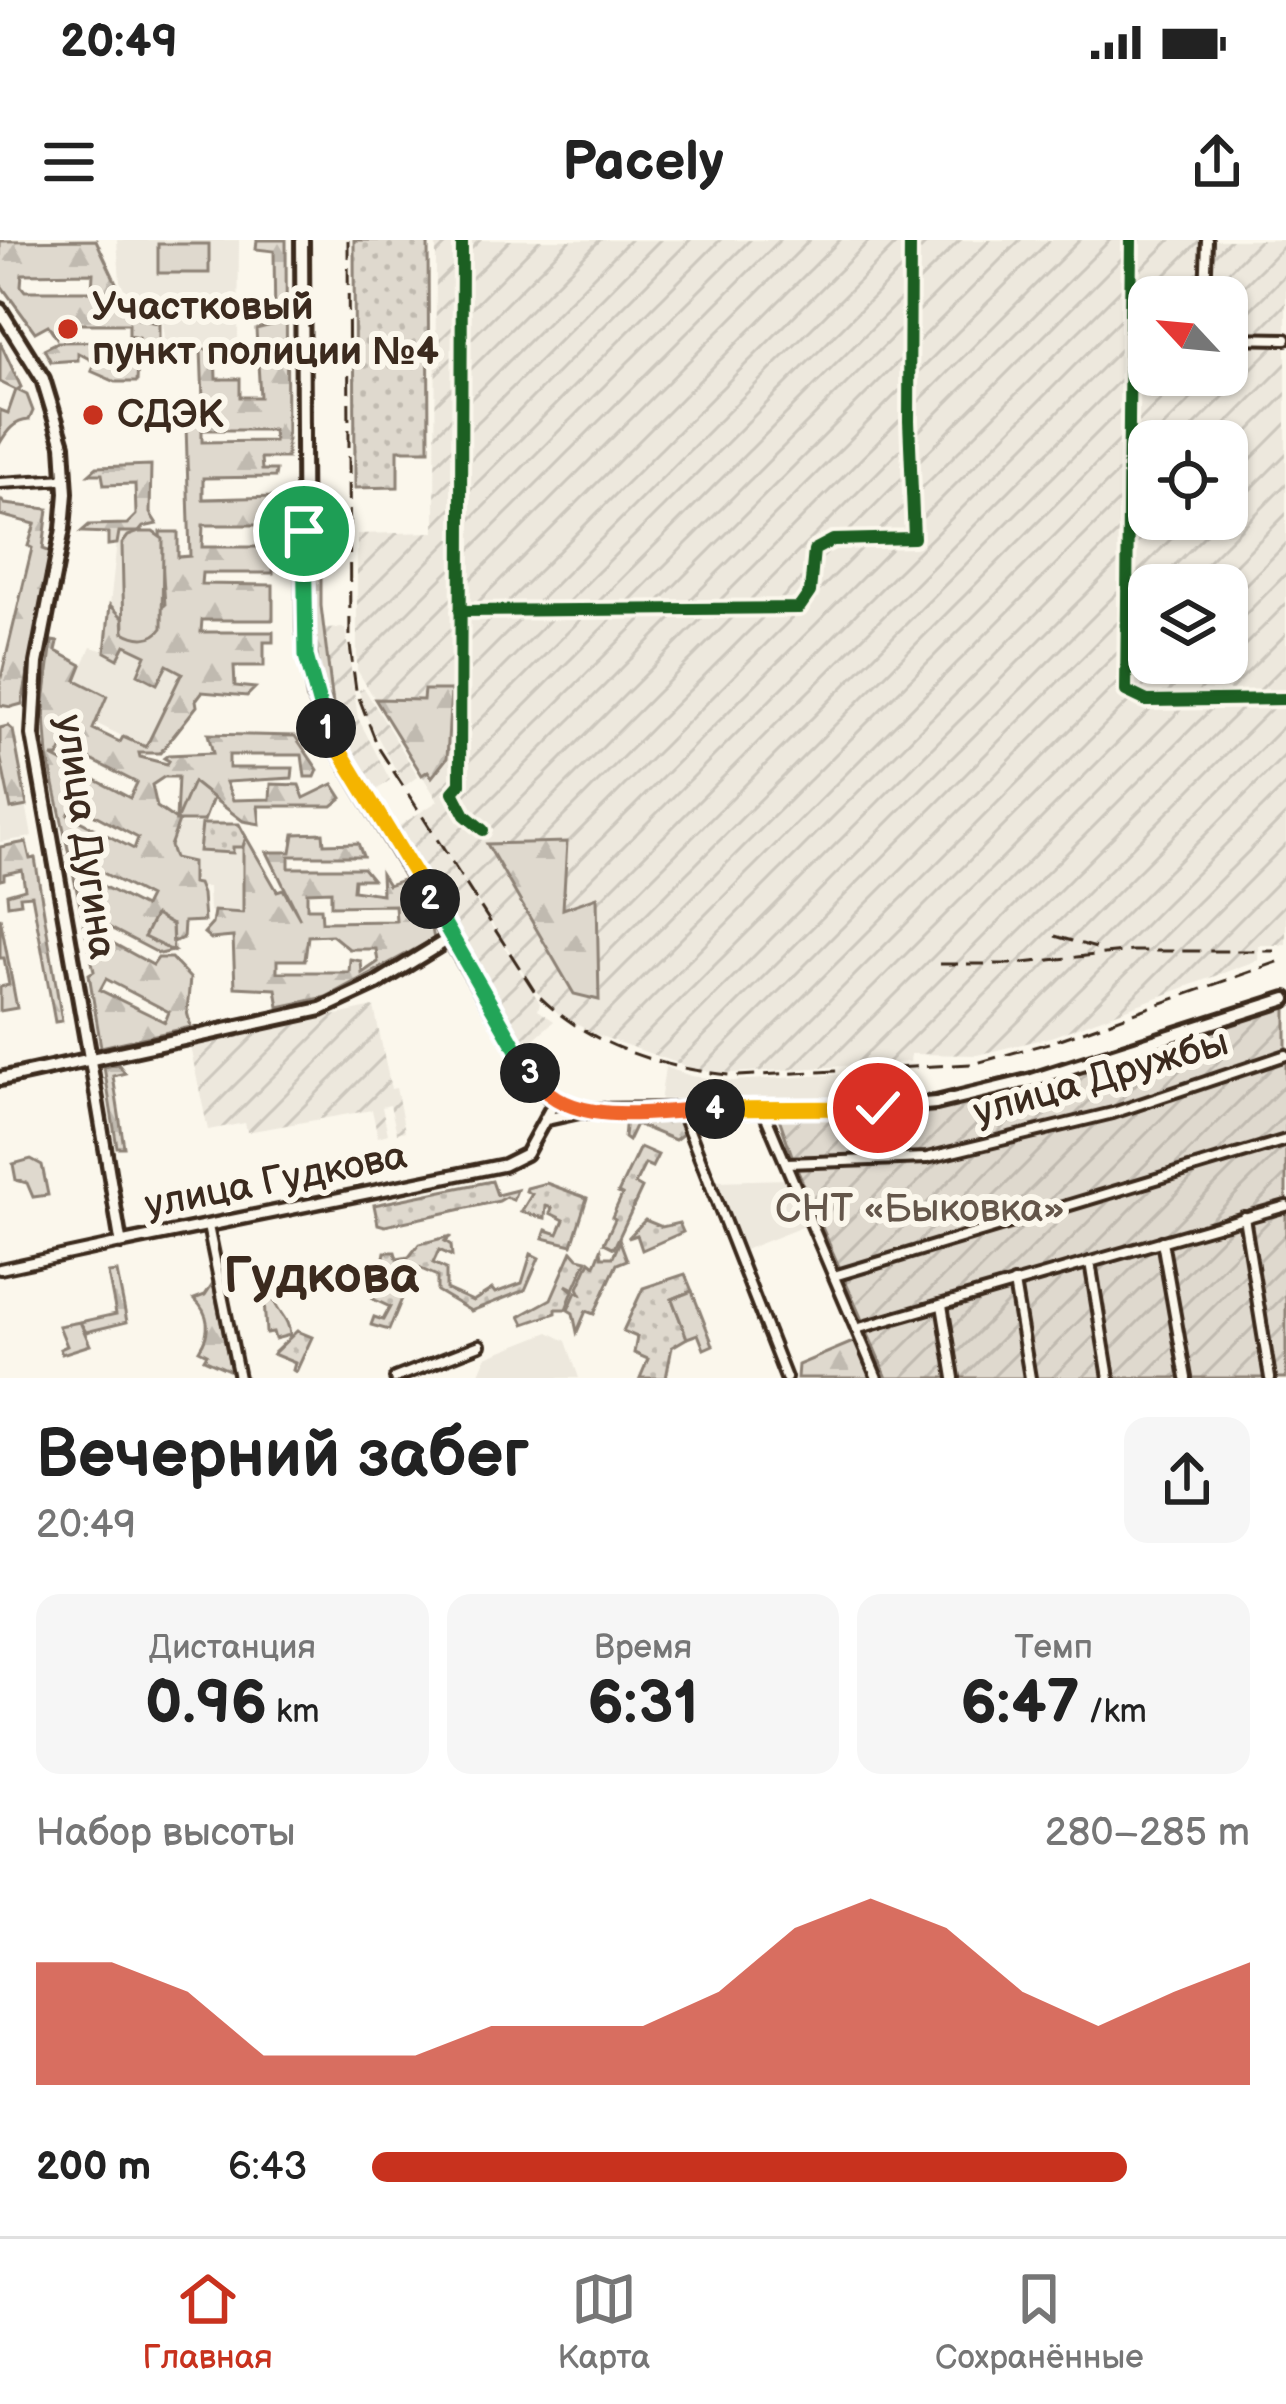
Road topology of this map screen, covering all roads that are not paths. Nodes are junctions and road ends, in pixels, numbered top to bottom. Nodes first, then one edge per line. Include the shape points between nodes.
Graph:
1 (302, 240) edge
2 (462, 240) edge
3 (910, 240) edge
4 (1131, 240) edge
5 (1207, 240) edge
6 (1206, 276) edge
7 (0, 310) edge
8 (1248, 338) edge
9 (1286, 339) edge
10 (66, 479) junction
11 (0, 483) edge
12 (460, 611) junction
13 (1286, 699) edge
14 (483, 830) dead end
15 (452, 938) junction
16 (1286, 999) edge
17 (1286, 1055) edge
18 (90, 1058) junction
19 (0, 1079) edge
20 (538, 1084) junction
21 (555, 1101) junction
22 (763, 1108) junction
23 (681, 1110) junction
24 (585, 1112) junction
25 (544, 1123) junction
26 (1286, 1140) edge
27 (787, 1163) junction
28 (1286, 1206) edge
29 (1244, 1217) junction
30 (208, 1226) junction
31 (1162, 1240) junction
32 (121, 1243) junction
33 (1090, 1262) junction
34 (0, 1269) edge
35 (834, 1276) junction
36 (1014, 1283) junction
37 (942, 1305) junction
38 (856, 1329) junction
39 (480, 1345) dead end
40 (239, 1378) edge
41 (394, 1378) edge
42 (786, 1378) edge
43 (877, 1378) edge
44 (954, 1378) edge
45 (1030, 1378) edge
46 (1109, 1378) edge
47 (1186, 1378) edge
48 (1270, 1378) edge

1 - 15 main road via 310,679 333,741
2 - 12 street
3 - 12 street via 914,538 821,544 799,608
4 - 13 street via 1126,691 1138,700
5 - 6 street
7 - 10 main road, улица Дугина via 47,390
8 - 9 street
10 - 11 street
10 - 18 main road, улица Дугина via 33,735
12 - 14 street via 460,784 453,793
15 - 18 main road via 321,1009
15 - 20 main road
16 - 22 main road via 936,1103
17 - 27 street, улица Дружбы via 1113,1113 927,1158
18 - 19 main road
18 - 32 street, улица Дугина
20 - 21 main road
20 - 25 street
21 - 24 main road
21 - 25 street, улица Гудкова
22 - 23 main road
22 - 27 street
23 - 24 main road
23 - 42 street
24 - 25 street
25 - 30 street, улица Гудкова via 526,1154 504,1165
26 - 35 street
27 - 35 street
28 - 29 street
29 - 31 street
29 - 48 street
30 - 32 street, улица Гудкова
30 - 40 street
31 - 33 street
31 - 47 street
32 - 34 street, улица Гудкова
33 - 36 street
33 - 46 street
35 - 38 street
36 - 37 street
36 - 45 street
37 - 38 street
37 - 44 street
38 - 43 street
39 - 41 street

